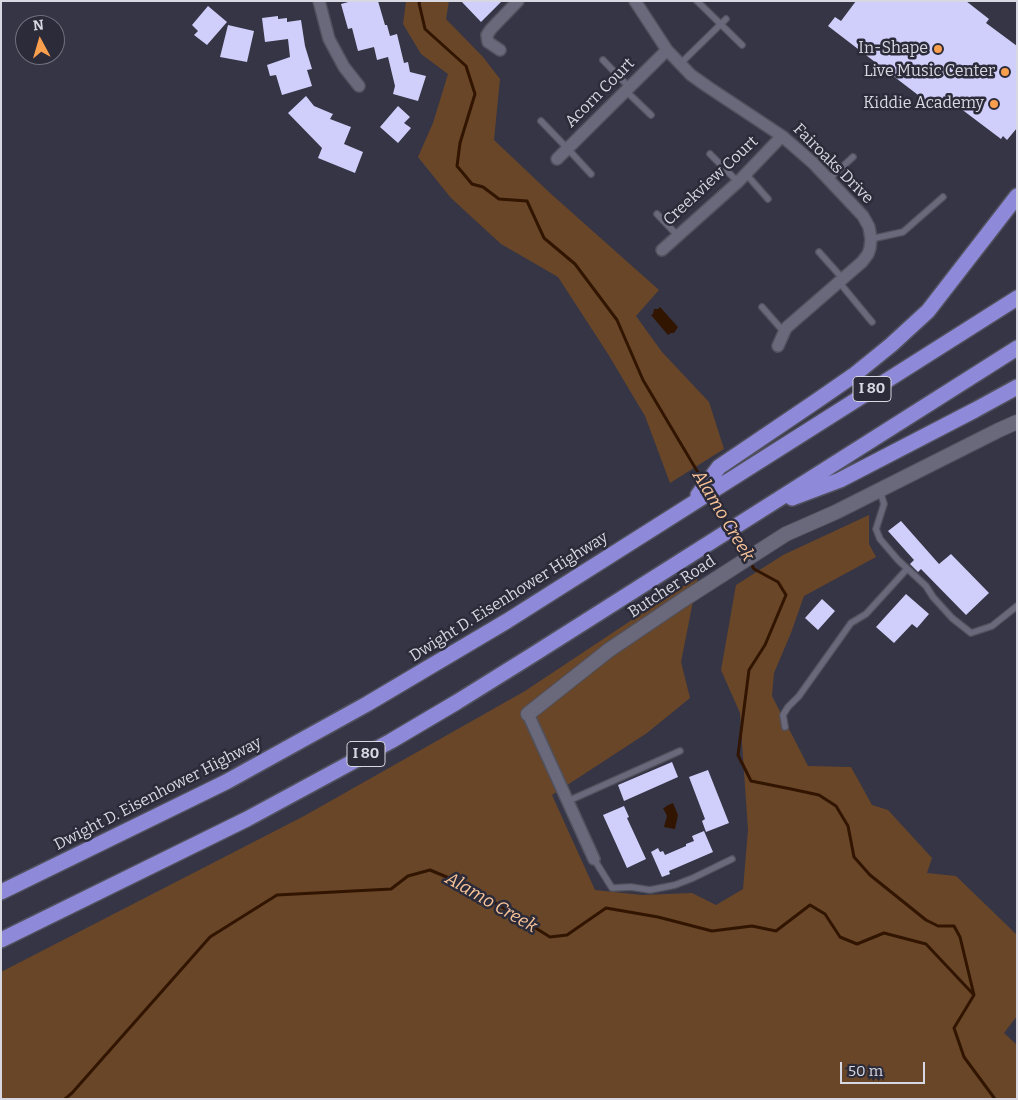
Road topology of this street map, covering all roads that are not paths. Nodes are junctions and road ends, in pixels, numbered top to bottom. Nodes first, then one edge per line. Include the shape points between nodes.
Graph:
1 (319, 1) edge
2 (518, 1) edge
3 (636, 1) edge
4 (697, 1) edge
5 (726, 20) dead end
6 (720, 25) junction
7 (742, 45) dead end
8 (500, 50) dead end
9 (667, 50) junction
10 (603, 60) dead end
11 (680, 64) junction
12 (359, 86) dead end
13 (628, 89) junction
14 (651, 115) dead end
15 (541, 121) dead end
16 (782, 136) junction
17 (567, 148) junction
18 (710, 154) dead end
19 (853, 157) dead end
20 (557, 159) dead end
21 (590, 174) dead end
22 (742, 178) junction
23 (828, 180) junction
24 (1017, 196) edge
25 (943, 197) dead end
26 (768, 199) dead end
27 (657, 214) dead end
28 (678, 236) junction
29 (871, 239) junction
30 (662, 250) dead end
31 (819, 252) dead end
32 (841, 280) junction
33 (1017, 298) edge
34 (762, 307) dead end
35 (872, 322) dead end
36 (784, 332) junction
37 (778, 346) dead end
38 (1017, 348) edge
39 (1017, 387) edge
40 (1017, 422) edge
41 (879, 489) junction
42 (693, 503) junction
43 (754, 515) junction
44 (907, 569) junction
45 (1017, 606) edge
46 (528, 714) joint
47 (785, 727) dead end
48 (680, 751) dead end
49 (568, 801) junction
50 (594, 859) joint
51 (732, 859) dead end
52 (1, 892) edge
53 (1, 940) edge

1 - 12 street via 330,39 344,67
2 - 8 street via 487,35 488,42
3 - 9 street, Fairoaks Drive
4 - 6 lane
5 - 6 lane
6 - 7 lane
6 - 11 lane
9 - 11 street, Fairoaks Drive
9 - 13 street, Acorn Court
10 - 13 lane
11 - 16 street, Fairoaks Drive via 691,75
13 - 14 lane
13 - 17 street, Acorn Court
15 - 17 lane
16 - 22 street, Creekview Court
16 - 23 street, Fairoaks Drive
17 - 20 street, Acorn Court
17 - 21 lane
18 - 22 lane
19 - 23 lane
22 - 26 lane
22 - 28 street, Creekview Court
23 - 29 street, Fairoaks Drive via 863,216
24 - 42 highway via 928,311 854,375 719,466
25 - 29 lane via 903,232
27 - 28 lane
28 - 30 street, Creekview Court
29 - 32 street via 868,254
31 - 32 lane
32 - 35 lane
32 - 36 street
33 - 42 highway, Dwight D. Eisenhower Highway / I 80
34 - 36 lane
36 - 37 street
38 - 43 highway, I 80
39 - 43 highway via 840,480
40 - 41 street, Butcher Road
41 - 44 lane via 884,504 876,529 880,539
41 - 46 street, Butcher Road via 777,539 609,650
42 - 52 highway, Dwight D. Eisenhower Highway / I 80 via 499,625 333,723 226,782
43 - 53 highway, I 80 via 464,697 375,749 248,819
44 - 45 lane via 952,618 971,633 992,626
44 - 47 lane via 866,614 851,623 788,707 783,715
46 - 49 street, Butcher Road
48 - 49 lane
49 - 50 street, Butcher Road
50 - 51 lane via 612,888 650,890 693,878

